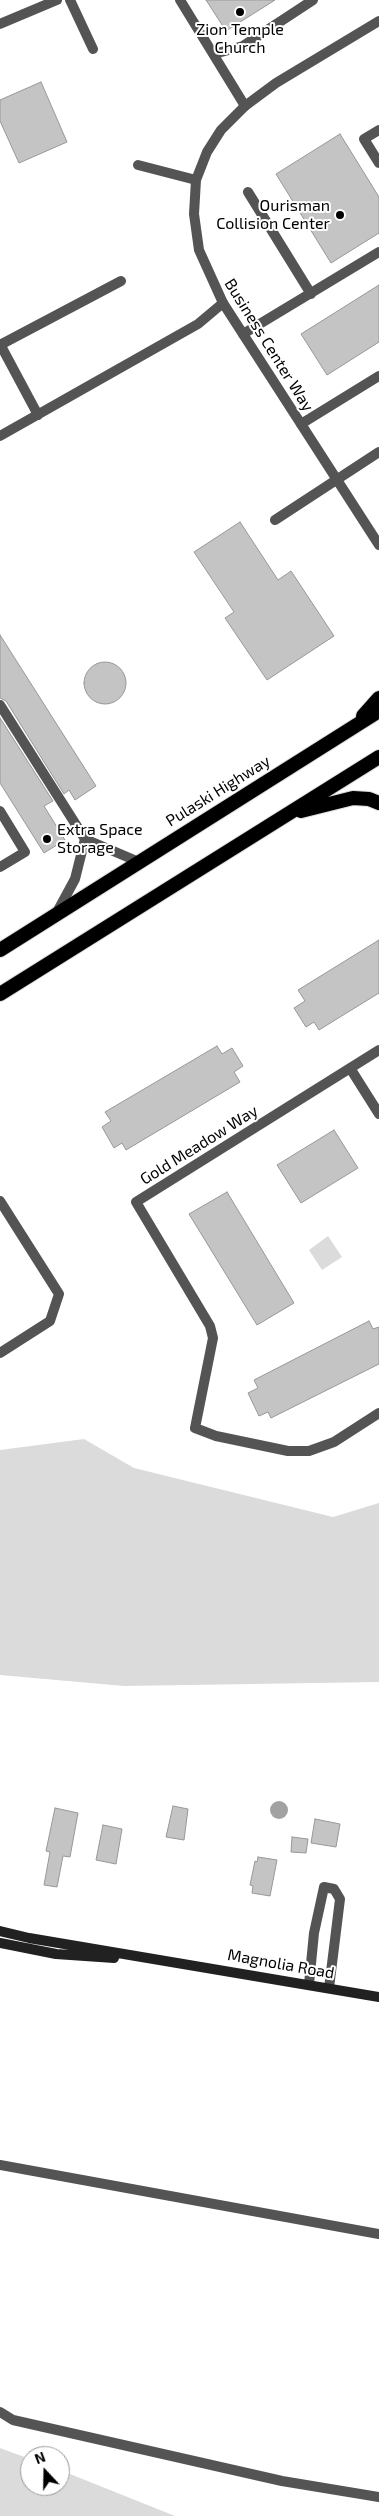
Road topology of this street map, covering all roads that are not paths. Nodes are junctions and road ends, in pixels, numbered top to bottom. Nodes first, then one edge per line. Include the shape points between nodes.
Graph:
1 (57, 0) edge
2 (70, 0) edge
3 (180, 0) edge
4 (313, 0) edge
5 (379, 21) edge
6 (0, 24) edge
7 (93, 49) dead end
8 (214, 54) junction
9 (245, 106) junction
10 (379, 130) edge
11 (379, 163) edge
12 (138, 165) dead end
13 (196, 180) junction
14 (248, 192) dead end
15 (379, 252) edge
16 (121, 281) dead end
17 (311, 294) junction
18 (223, 303) junction
19 (243, 334) junction
20 (0, 344) edge
21 (379, 376) edge
22 (38, 415) junction
23 (301, 424) junction
24 (0, 436) edge
25 (379, 452) edge
26 (336, 480) junction
27 (275, 520) dead end
28 (379, 544) edge
29 (379, 698) edge
30 (0, 705) edge
31 (379, 711) edge
32 (354, 727) junction
33 (379, 757) edge
34 (379, 803) edge
35 (0, 811) edge
36 (286, 816) junction
37 (85, 839) junction
38 (139, 862) junction
39 (0, 867) edge
40 (56, 914) junction
41 (0, 950) edge
42 (0, 994) edge
43 (379, 1050) edge
44 (350, 1068) junction
45 (379, 1114) edge
46 (0, 1201) edge
47 (0, 1353) edge
48 (379, 1413) edge
49 (0, 1930) edge
50 (0, 1943) edge
51 (177, 1962) junction
52 (308, 1984) junction
53 (329, 1988) junction
54 (379, 1997) edge
55 (0, 2165) edge
56 (379, 2234) edge
57 (0, 2412) edge
58 (379, 2497) edge

1 - 6 street
2 - 7 street
3 - 8 street
4 - 8 street via 242,46
5 - 9 street, Business Center Way via 276,83
8 - 9 street
9 - 13 street, Business Center Way via 221,130 207,152
10 - 11 street via 364,139
12 - 13 street
13 - 18 street, Business Center Way via 194,214 199,250
14 - 17 street
15 - 17 street
16 - 20 street
17 - 19 street
18 - 19 street, Business Center Way
18 - 22 street via 198,324
19 - 23 street, Business Center Way
20 - 22 street
21 - 23 street
22 - 24 street
23 - 26 street, Business Center Way
25 - 26 street
26 - 27 street
26 - 28 street, Business Center Way
29 - 32 highway
30 - 37 street
31 - 32 highway, Pulaski Highway
32 - 38 highway, Pulaski Highway
33 - 36 highway
34 - 36 highway via 354,798
35 - 39 street via 25,852
36 - 42 highway
37 - 38 street
37 - 40 street via 75,879
38 - 40 highway, Pulaski Highway
40 - 41 highway, Pulaski Highway
43 - 44 street, Gold Meadow Way
44 - 45 street
44 - 48 street, Gold Meadow Way via 136,1202 210,1326 213,1338 195,1428 216,1436 288,1451 309,1451 334,1442
46 - 47 street via 59,1294 50,1321
49 - 51 main road, Magnolia Road via 29,1938
50 - 51 main road, Magnolia Road via 56,1954
51 - 52 main road, Magnolia Road
52 - 53 main road, Magnolia Road
52 - 53 street via 324,1887 334,1889 340,1899
53 - 54 main road, Magnolia Road
55 - 56 street
57 - 58 street via 13,2420 282,2481

